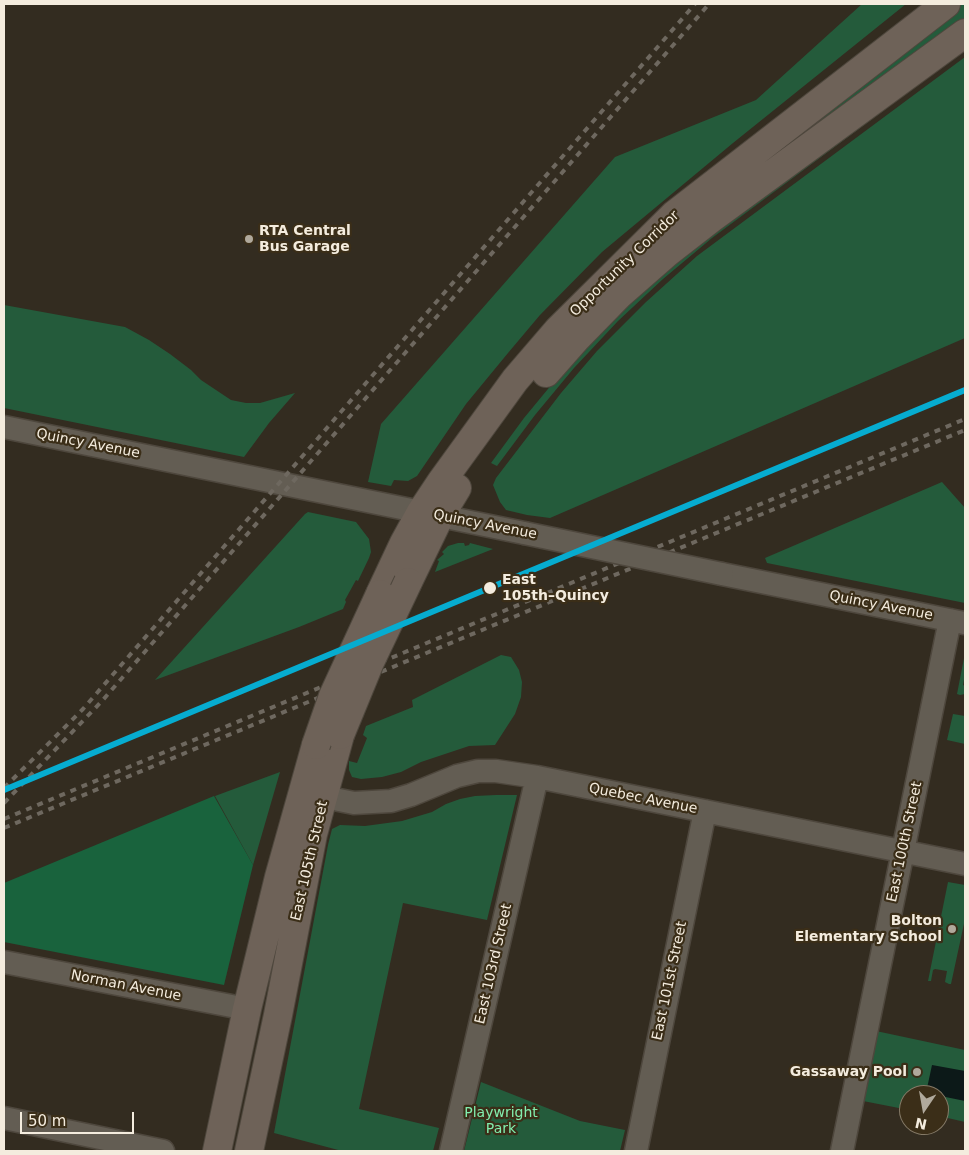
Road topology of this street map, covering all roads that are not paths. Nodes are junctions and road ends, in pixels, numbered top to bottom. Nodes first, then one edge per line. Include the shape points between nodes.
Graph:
1 (946, 4) edge
2 (965, 34) edge
3 (4, 427) edge
4 (431, 514) junction
5 (408, 582) joint
6 (380, 594) joint
7 (958, 622) edge
8 (328, 740) junction
9 (536, 777) junction
10 (324, 797) junction
11 (705, 811) junction
12 (903, 852) junction
13 (965, 864) edge
14 (4, 962) edge
15 (247, 1009) junction
16 (4, 1118) edge
17 (163, 1151) edge
18 (217, 1151) edge
19 (249, 1151) edge
20 (451, 1151) edge
21 (636, 1151) edge
22 (842, 1151) edge

1 - 4 main road, Opportunity Corridor via 675,214 558,330 515,380 464,450
2 - 4 main road, Opportunity Corridor via 712,218 619,295 576,338 503,424 460,484
3 - 4 street, Quincy Avenue
4 - 5 main road, Opportunity Corridor
4 - 6 main road, Opportunity Corridor via 398,554
4 - 7 street, Quincy Avenue, bridge
5 - 8 main road, East 105th Street, bridge
6 - 8 main road, East 105th Street, bridge via 333,696
7 - 12 street, East 100th Street
8 - 10 main road, East 105th Street
8 - 15 main road, East 105th Street via 279,877
9 - 10 street, Quebec Avenue via 478,771 391,801 354,803
9 - 11 street, Quebec Avenue
9 - 20 street, East 103rd Street
10 - 19 main road, East 105th Street via 305,871
11 - 12 street, Quebec Avenue
11 - 21 street, East 101st Street
12 - 13 street, Quebec Avenue
12 - 22 street, East 100th Street
14 - 15 street, Norman Avenue
15 - 18 main road, East 105th Street
16 - 17 street

